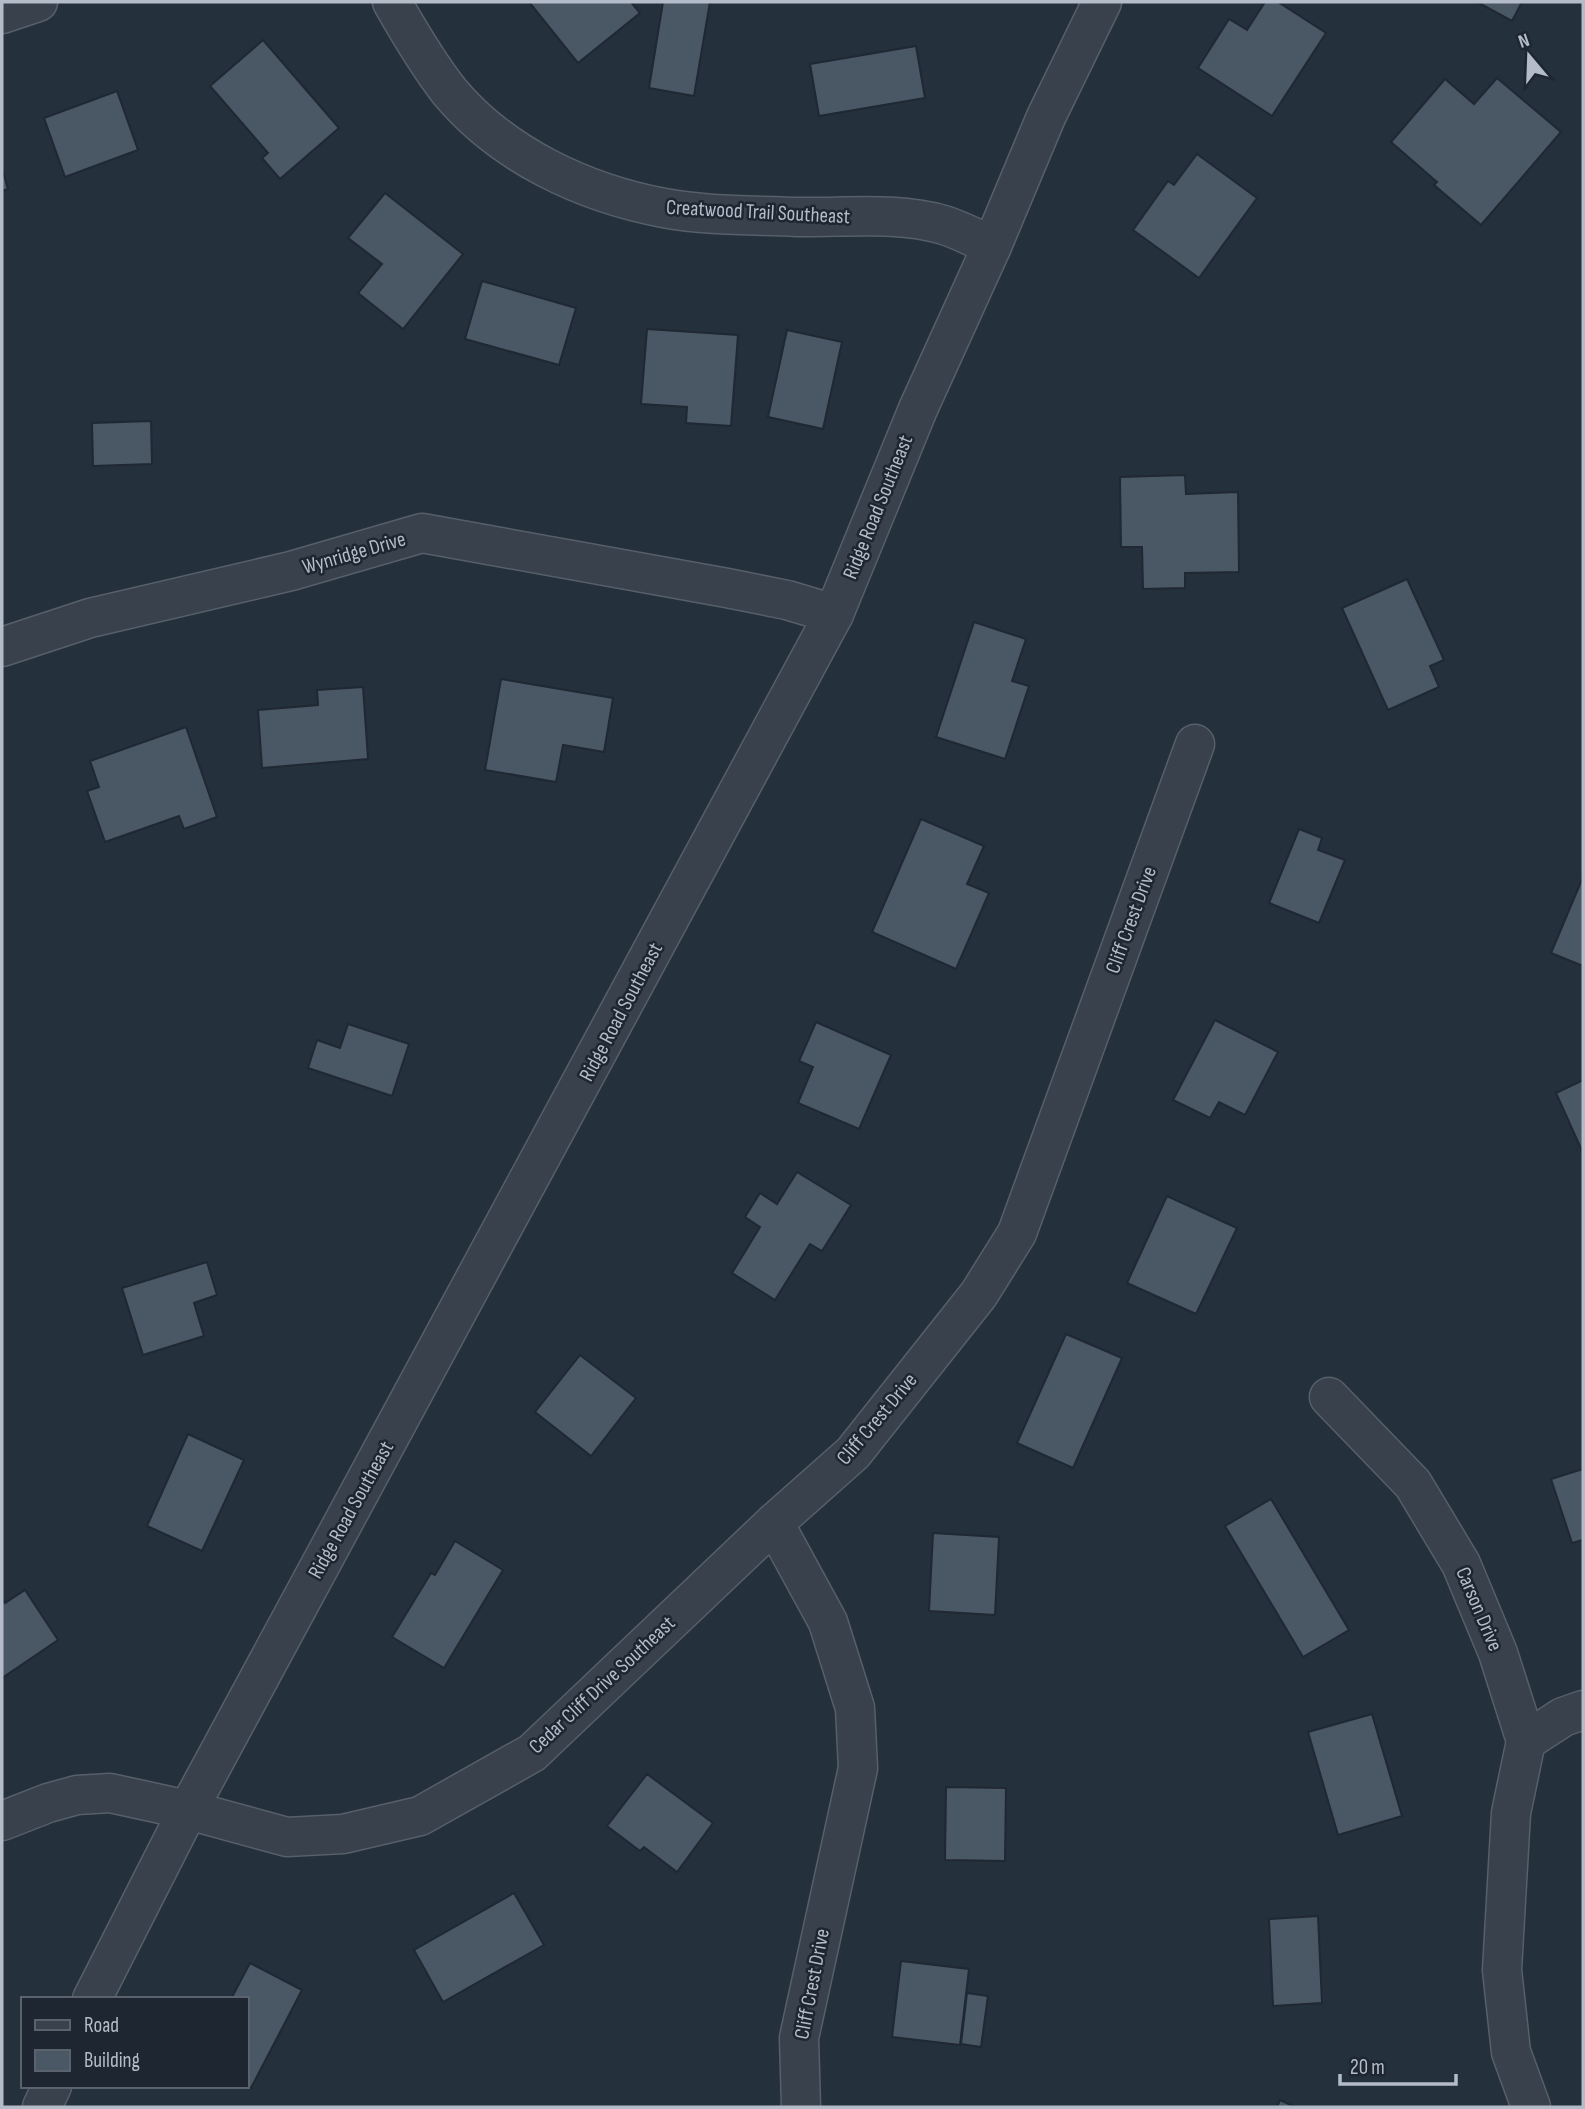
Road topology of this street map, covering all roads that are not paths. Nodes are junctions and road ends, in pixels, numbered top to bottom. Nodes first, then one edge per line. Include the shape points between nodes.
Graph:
1 (38, 2) edge
2 (392, 2) edge
3 (1102, 2) edge
4 (2, 14) edge
5 (992, 246) junction
6 (834, 614) junction
7 (2, 647) edge
8 (1195, 744) dead end
9 (1329, 1397) dead end
10 (774, 1523) junction
11 (1583, 1710) edge
12 (1526, 1741) junction
13 (188, 1810) junction
14 (2, 1821) edge
15 (93, 1997) edge
16 (51, 2088) edge
17 (1521, 2106) edge
18 (42, 2107) edge
19 (801, 2107) edge

1 - 4 street
2 - 5 street, Creatwood Trail Southeast via 450,92 510,145 578,184 665,209 891,218 943,225
3 - 5 street, Ridge Road Southeast via 1046,117
5 - 6 street, Ridge Road Southeast via 918,409
6 - 7 street, Wynridge Drive via 763,595 422,533 291,571 90,618
6 - 13 street, Ridge Road Southeast
8 - 10 street, Cliff Crest Drive via 1017,1233 979,1294 853,1453
9 - 12 street, Carson Drive via 1413,1483 1461,1564 1498,1653
10 - 13 street, Cedar Cliff Drive Southeast via 532,1752 421,1816 342,1834 288,1837
10 - 19 street, Cliff Crest Drive via 828,1622 855,1708 858,1768 799,2038
11 - 12 street
12 - 17 street, Carson Drive via 1511,1813 1502,1970
13 - 14 street, Cedar Cliff Drive Southeast via 110,1793 48,1803
13 - 15 street, Ridge Road Southeast
16 - 18 street

